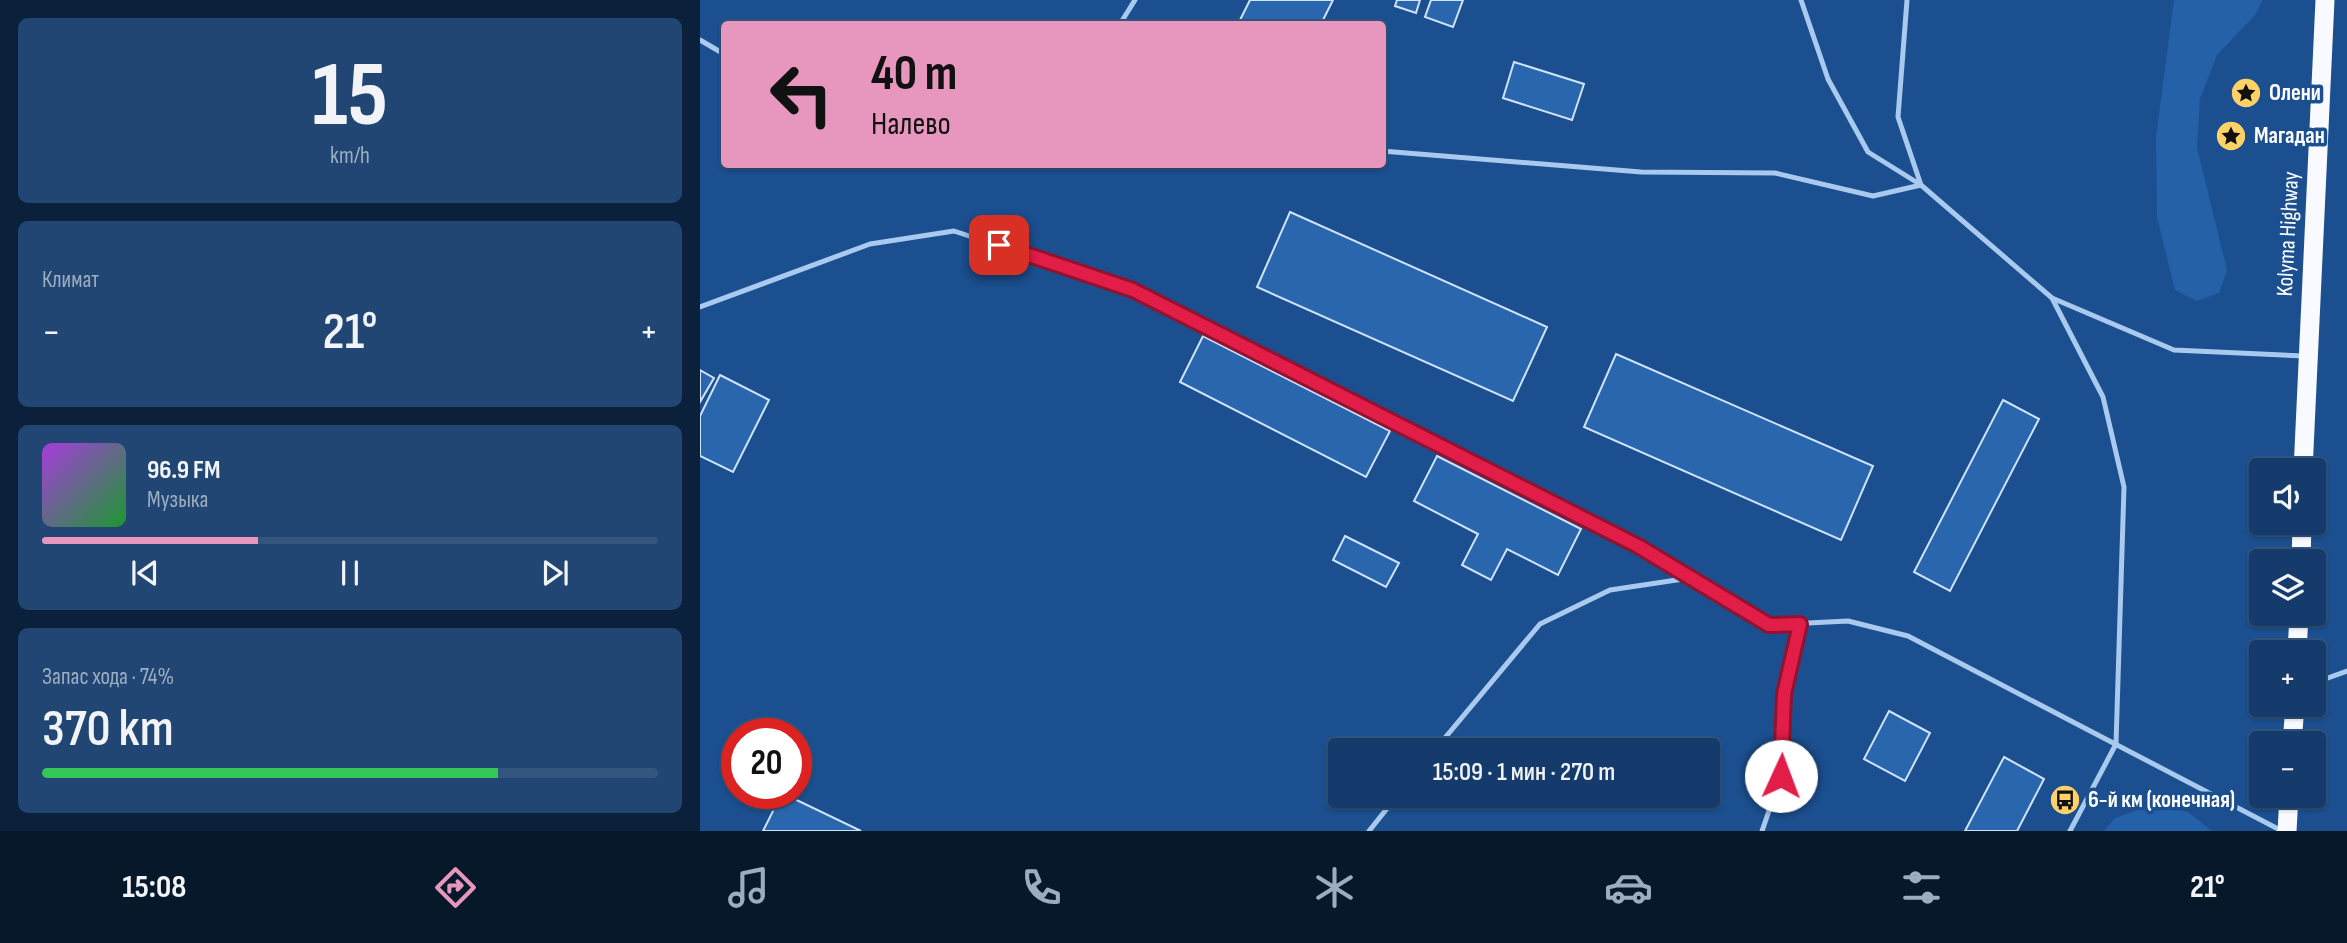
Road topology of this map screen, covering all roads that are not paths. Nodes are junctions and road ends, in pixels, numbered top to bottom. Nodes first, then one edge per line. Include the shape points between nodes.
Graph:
1 (1135, 0) edge
2 (1801, 0) edge
3 (1907, 0) edge
4 (2325, 0) edge
5 (1123, 21) edge
6 (700, 40) edge
7 (721, 52) edge
8 (1386, 151) edge
9 (1921, 185) junction
10 (2052, 298) junction
11 (700, 307) edge
12 (2306, 356) junction
13 (2303, 458) edge
14 (1690, 578) junction
15 (1800, 624) junction
16 (2347, 671) edge
17 (2326, 679) edge
18 (1445, 738) edge
19 (2116, 744) junction
20 (1387, 808) edge
21 (2288, 808) edge
22 (1369, 831) edge
23 (1762, 831) edge
24 (2070, 831) edge
25 (2285, 831) edge

1 - 5 lane
2 - 9 lane via 1828,79 1868,152
3 - 9 lane via 1898,117
4 - 12 highway, Kolyma Highway
6 - 7 lane
8 - 9 lane via 1641,172 1775,173 1873,196
9 - 10 lane
10 - 12 lane via 2174,350
10 - 19 lane via 2103,397 2124,487
11 - 14 lane via 870,244 954,232 1133,290 1638,546
12 - 13 highway, Kolyma Highway
14 - 15 lane via 1769,625
14 - 18 lane via 1610,590 1540,624
15 - 19 lane via 1848,621 1908,636
15 - 23 lane via 1784,694 1781,776
16 - 17 lane
19 - 24 lane
19 - 25 lane
20 - 22 lane
21 - 25 highway

